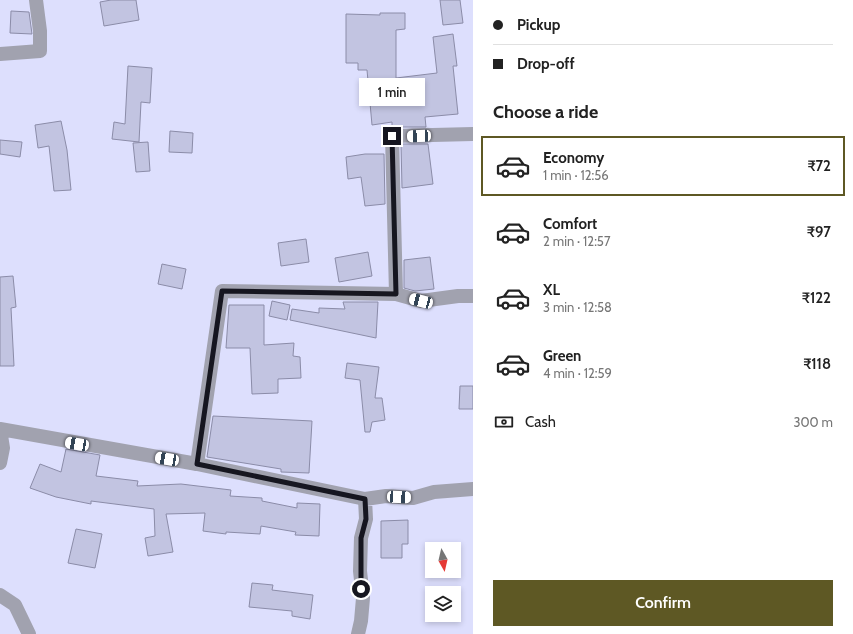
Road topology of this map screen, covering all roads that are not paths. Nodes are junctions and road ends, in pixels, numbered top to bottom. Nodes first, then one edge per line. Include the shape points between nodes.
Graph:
1 (36, 0) edge
2 (0, 54) edge
3 (473, 134) edge
4 (396, 294) junction
5 (473, 296) edge
6 (0, 463) edge
7 (197, 464) junction
8 (473, 490) edge
9 (365, 499) junction
10 (0, 595) edge
11 (29, 634) edge
12 (358, 634) edge

1 - 2 street via 40,51
3 - 4 street via 392,136
4 - 5 street via 421,301
4 - 7 street via 222,291
6 - 7 street via 3,448 0,429
7 - 9 street
8 - 9 street via 434,492 412,498 386,496
9 - 12 street via 366,519 361,538 363,598
10 - 11 street via 15,605

